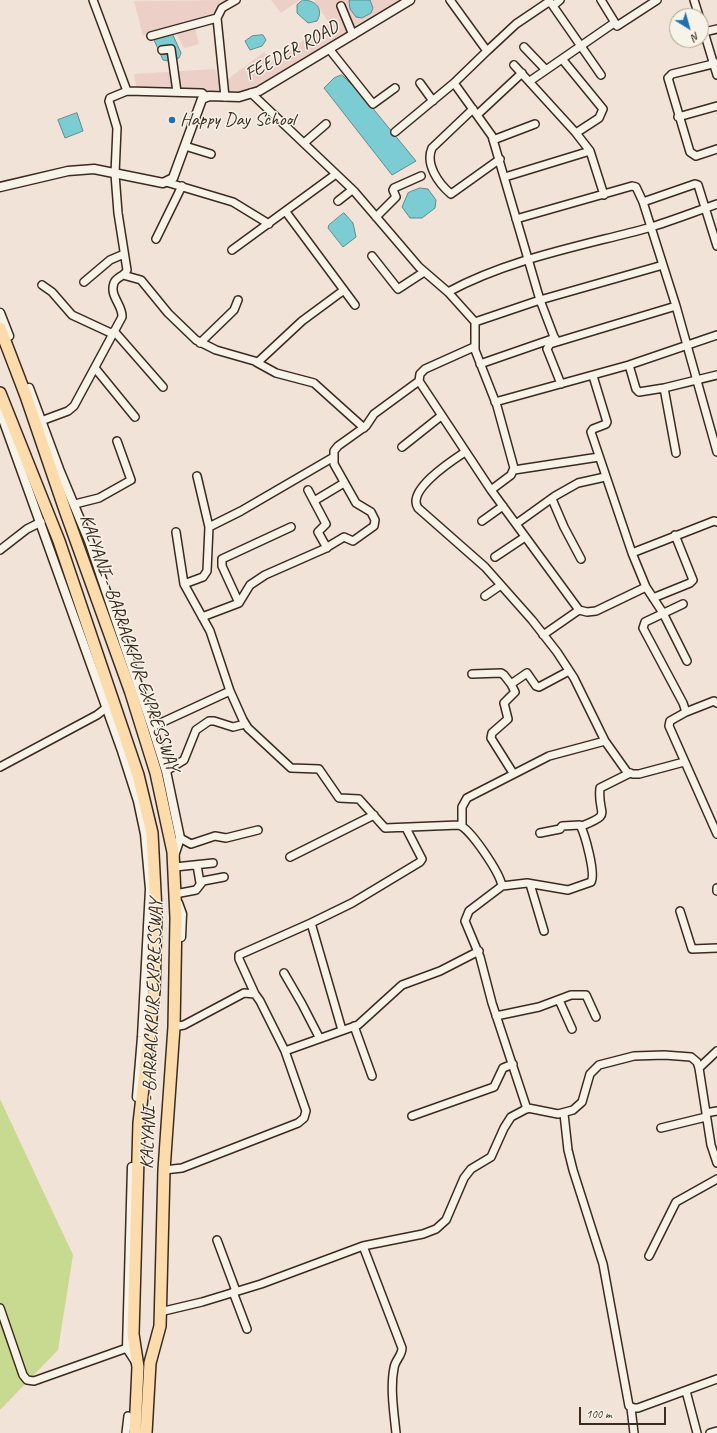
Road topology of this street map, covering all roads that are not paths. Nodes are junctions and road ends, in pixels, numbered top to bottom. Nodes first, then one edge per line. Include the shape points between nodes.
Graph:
1 (93, 0) edge
2 (236, 0) edge
3 (410, 0) edge
4 (450, 0) edge
5 (600, 0) edge
6 (657, 0) edge
7 (559, 1) edge
8 (341, 6) dead end
9 (217, 18) junction
10 (614, 23) junction
11 (353, 35) junction
12 (151, 36) dead end
13 (580, 46) junction
14 (709, 46) edge
15 (524, 47) dead end
16 (162, 50) dead end
17 (330, 50) junction
18 (487, 51) junction
19 (562, 59) junction
20 (715, 63) edge
21 (514, 65) dead end
22 (546, 70) junction
23 (522, 73) junction
24 (601, 75) dead end
25 (717, 75) edge
26 (530, 81) junction
27 (420, 83) dead end
28 (454, 83) junction
29 (395, 88) dead end
30 (127, 91) junction
31 (177, 92) junction
32 (251, 93) junction
33 (225, 96) junction
34 (207, 97) junction
35 (433, 101) junction
36 (717, 106) edge
37 (472, 109) junction
38 (477, 116) junction
39 (678, 117) junction
40 (326, 124) dead end
41 (535, 124) dead end
42 (395, 132) dead end
43 (576, 133) junction
44 (493, 140) junction
45 (304, 143) junction
46 (185, 146) junction
47 (717, 149) edge
48 (590, 151) junction
49 (212, 154) dead end
50 (500, 159) junction
51 (115, 174) junction
52 (336, 174) junction
53 (421, 176) dead end
54 (505, 177) junction
55 (166, 182) junction
56 (182, 186) junction
57 (0, 187) edge
58 (352, 190) junction
59 (604, 195) junction
60 (338, 201) dead end
61 (643, 202) junction
62 (717, 204) edge
63 (706, 208) junction
64 (286, 212) junction
65 (376, 217) junction
66 (516, 219) junction
67 (269, 224) junction
68 (650, 227) junction
69 (156, 239) dead end
70 (717, 246) edge
71 (232, 250) dead end
72 (124, 254) junction
73 (372, 256) dead end
74 (528, 259) junction
75 (663, 265) junction
76 (424, 272) junction
77 (123, 275) junction
78 (84, 282) dead end
79 (42, 284) dead end
80 (344, 290) junction
81 (448, 292) junction
82 (238, 300) dead end
83 (540, 300) junction
84 (355, 305) dead end
85 (676, 306) junction
86 (0, 312) edge
87 (475, 322) junction
88 (0, 328) edge
89 (113, 333) junction
90 (717, 335) edge
91 (556, 340) junction
92 (200, 343) junction
93 (687, 345) junction
94 (474, 347) junction
95 (256, 362) junction
96 (480, 364) junction
97 (629, 365) junction
98 (95, 368) junction
99 (717, 375) edge
100 (593, 376) junction
101 (698, 380) junction
102 (419, 381) junction
103 (561, 384) junction
104 (163, 386) dead end
105 (664, 388) junction
106 (0, 393) edge
107 (496, 402) junction
108 (0, 411) edge
109 (441, 416) junction
110 (135, 417) dead end
111 (41, 421) junction
112 (364, 428) junction
113 (117, 441) dead end
114 (402, 447) dead end
115 (465, 452) junction
116 (717, 452) edge
117 (676, 453) dead end
118 (599, 457) junction
119 (332, 458) junction
120 (514, 470) junction
121 (197, 476) dead end
122 (605, 477) junction
123 (344, 483) junction
124 (308, 490) dead end
125 (491, 490) junction
126 (552, 499) junction
127 (314, 501) junction
128 (75, 504) junction
129 (503, 506) junction
130 (482, 521) dead end
131 (41, 522) junction
132 (717, 522) edge
133 (516, 524) junction
134 (209, 527) junction
135 (291, 527) dead end
136 (176, 532) dead end
137 (675, 535) junction
138 (525, 537) junction
139 (327, 548) junction
140 (0, 550) edge
141 (632, 553) junction
142 (495, 557) dead end
143 (581, 559) dead end
144 (184, 584) junction
145 (501, 585) junction
146 (646, 587) junction
147 (485, 596) dead end
148 (653, 598) junction
149 (239, 603) junction
150 (683, 604) dead end
151 (579, 610) junction
152 (663, 613) junction
153 (202, 618) junction
154 (543, 634) junction
155 (688, 661) dead end
156 (570, 671) junction
157 (472, 674) dead end
158 (511, 684) junction
159 (230, 691) junction
160 (717, 703) edge
161 (106, 708) junction
162 (686, 712) junction
163 (245, 724) junction
164 (152, 727) junction
165 (606, 741) junction
166 (684, 762) junction
167 (0, 767) edge
168 (166, 771) junction
169 (513, 773) junction
170 (630, 774) junction
171 (374, 815) junction
172 (462, 826) junction
173 (582, 826) junction
174 (406, 828) junction
175 (258, 830) dead end
176 (540, 833) dead end
177 (717, 834) edge
178 (180, 838) junction
179 (290, 857) dead end
180 (174, 862) junction
181 (213, 863) dead end
182 (197, 865) junction
183 (224, 877) dead end
184 (200, 883) junction
185 (530, 884) junction
186 (502, 886) junction
187 (175, 894) junction
188 (680, 911) dead end
189 (311, 923) junction
190 (544, 931) dead end
191 (717, 948) edge
192 (478, 951) junction
193 (284, 973) dead end
194 (255, 994) junction
195 (559, 1000) junction
196 (496, 1016) junction
197 (596, 1017) dead end
198 (354, 1026) junction
199 (176, 1027) junction
200 (572, 1029) dead end
201 (342, 1030) junction
202 (319, 1037) junction
203 (285, 1051) junction
204 (717, 1051) edge
205 (513, 1064) junction
206 (699, 1068) junction
207 (372, 1076) dead end
208 (527, 1109) junction
209 (717, 1111) edge
210 (564, 1114) junction
211 (706, 1115) junction
212 (412, 1116) dead end
213 (661, 1128) dead end
214 (717, 1163) edge
215 (166, 1170) junction
216 (135, 1178) junction
217 (717, 1179) edge
218 (217, 1240) dead end
219 (363, 1246) junction
220 (650, 1256) dead end
221 (235, 1292) junction
222 (0, 1308) edge
223 (164, 1311) junction
224 (247, 1329) dead end
225 (127, 1348) junction
226 (150, 1363) junction
227 (138, 1367) junction
228 (717, 1379) edge
229 (686, 1391) junction
230 (631, 1408) junction
231 (128, 1416) dead end
232 (717, 1432) edge
233 (126, 1433) edge
234 (135, 1433) edge
235 (146, 1433) edge
236 (396, 1433) edge
237 (634, 1433) edge
238 (697, 1433) edge
239 (710, 1433) edge

1 - 30 street
2 - 9 street via 222,8
3 - 11 street, FEEDER ROAD
4 - 18 street
5 - 10 street
6 - 10 street via 619,26
7 - 13 street
7 - 18 street via 547,3 524,18
8 - 11 street
9 - 12 street
9 - 33 street
10 - 13 street
11 - 17 street, FEEDER ROAD
13 - 19 street
13 - 24 street
14 - 20 street
15 - 22 street
16 - 31 street via 171,49
17 - 29 street via 373,104
17 - 32 street, FEEDER ROAD via 259,91
18 - 28 street
19 - 22 street
19 - 43 street via 603,109 599,118
20 - 25 street
20 - 39 street via 669,76
21 - 23 street
22 - 26 street
23 - 26 street
23 - 38 street
26 - 43 street
27 - 35 street
28 - 35 street
28 - 37 street
30 - 31 street
30 - 51 street via 110,99 117,128
31 - 34 street via 202,93
32 - 33 street, FEEDER ROAD via 239,97
32 - 45 street
33 - 34 street, FEEDER ROAD
34 - 46 street via 202,98
35 - 42 street
36 - 39 street
37 - 38 street
37 - 50 street via 432,148 431,168 450,194
38 - 44 street
39 - 47 street via 691,154 696,156
40 - 45 street
41 - 44 street
43 - 48 street
44 - 50 street
45 - 52 street
46 - 49 street
46 - 55 street via 173,178
48 - 54 street
48 - 59 street
50 - 54 street
51 - 55 street via 152,182
51 - 57 street via 94,169 68,171
51 - 72 street
52 - 58 street
52 - 64 street
53 - 65 street via 394,188 396,197
54 - 66 street
55 - 56 street
56 - 67 street via 233,202
56 - 69 street
58 - 60 street
58 - 65 street
59 - 61 street via 632,186 638,190
59 - 66 street
61 - 63 street via 697,184
61 - 68 street
62 - 63 street
63 - 68 street
63 - 70 street
64 - 67 street
64 - 80 street
65 - 76 street
66 - 74 street
67 - 71 street
68 - 74 street
68 - 75 street
72 - 77 street via 127,271
72 - 78 street via 110,260
73 - 76 street via 398,289
74 - 81 street via 472,278
74 - 83 street
75 - 83 street
75 - 85 street
76 - 81 street
77 - 89 street via 115,281 112,289 122,314
77 - 92 street via 140,280 168,313
79 - 89 street via 72,315
80 - 84 street
80 - 95 street via 302,321 262,361
81 - 87 street
82 - 92 street via 234,310
83 - 87 street
83 - 91 street
85 - 91 street
85 - 93 street
86 - 111 street
87 - 94 street
88 - 180 highway, KALYANI - BARRACKPUR EXPRESSWAY via 131,693 156,773
89 - 98 street
89 - 104 street
90 - 93 street
91 - 96 street
91 - 103 street via 547,349
92 - 95 street
93 - 97 street
93 - 101 street
94 - 96 street
94 - 102 street via 425,368 420,374
95 - 112 street via 276,373 314,382
96 - 107 street
97 - 100 street
97 - 105 street via 638,392
98 - 110 street
98 - 111 street via 74,406 68,411
99 - 101 street
100 - 103 street
100 - 118 street via 607,422 591,430
101 - 105 street
101 - 116 street
102 - 109 street
102 - 112 street via 374,414
103 - 107 street
105 - 117 street
106 - 216 highway, KALYANI - BARRACKPUR EXPRESSWAY via 59,541 138,775 152,833 156,912 154,991
107 - 120 street
108 - 131 street
109 - 114 street
109 - 115 street
111 - 128 street
112 - 119 street via 338,446
113 - 128 street via 131,480 99,498
115 - 125 street
115 - 145 street via 426,481 416,505 485,567
118 - 120 street
118 - 122 street
119 - 123 street
119 - 134 street
120 - 125 street via 508,478
121 - 134 street
122 - 126 street via 582,482
122 - 141 street
123 - 127 street
123 - 139 street via 356,503 370,510 376,524 353,541 345,537
124 - 127 street
125 - 129 street
126 - 133 street
126 - 143 street
127 - 139 street via 326,524 318,532
128 - 164 street
129 - 130 street
129 - 133 street
131 - 140 street via 27,529
131 - 161 street
132 - 137 street
133 - 138 street
134 - 144 street via 207,571 202,577
135 - 149 street via 222,559 222,566
136 - 144 street
137 - 141 street
137 - 148 street via 693,580
138 - 142 street
138 - 151 street
139 - 149 street via 258,579 250,585
141 - 146 street
144 - 153 street
145 - 147 street
145 - 154 street
146 - 148 street
146 - 151 street via 596,611
148 - 152 street
149 - 153 street
150 - 152 street
151 - 154 street
152 - 155 street
152 - 162 street via 645,622 644,628
153 - 159 street via 213,638
154 - 156 street
156 - 158 street via 539,687 527,673
156 - 165 street
157 - 158 street via 501,673
158 - 169 street via 514,693 504,703 508,719 492,733 491,738
159 - 163 street
159 - 164 street
160 - 162 street via 714,701
161 - 167 street
161 - 216 street via 138,801 145,834 150,889
162 - 166 street via 669,723
163 - 168 street via 233,727 209,721 196,730 184,760
163 - 171 street via 291,768 319,769 339,798 359,799
164 - 168 street
165 - 169 street via 555,753
165 - 170 street
166 - 170 street
166 - 177 street
168 - 178 street
169 - 172 street via 467,798 462,807
170 - 173 street via 600,788 602,815 600,819
171 - 174 street via 385,828
171 - 179 street
172 - 174 street
172 - 186 street via 480,846
173 - 176 street via 578,824
173 - 185 street via 592,868 591,882 568,890
174 - 189 street via 421,862 356,901
175 - 178 street via 226,838 215,836 191,844
178 - 180 street
180 - 182 street
180 - 187 highway, KALYANI - BARRACKPUR EXPRESSWAY
181 - 182 street
182 - 184 street
183 - 184 street
184 - 187 street via 196,890
185 - 186 street
185 - 190 street
186 - 192 street via 469,911 465,917
187 - 199 highway, KALYANI - BARRACKPUR EXPRESSWAY
188 - 191 street via 692,949
189 - 194 street via 239,955
189 - 201 street
192 - 196 street
192 - 198 street via 440,971 402,985 362,1022
193 - 202 street
194 - 199 street via 250,992 240,995
194 - 203 street
195 - 196 street
195 - 197 street via 574,994 586,995
195 - 200 street
196 - 205 street
198 - 201 street
198 - 207 street
199 - 215 highway, KALYANI - BARRACKPUR EXPRESSWAY
201 - 202 street
202 - 203 street
203 - 215 street via 306,1111 302,1121 187,1166
204 - 206 street
205 - 208 street
205 - 212 street via 503,1068 494,1087
206 - 210 street via 691,1057 672,1055 640,1056 604,1063 592,1070 580,1105
206 - 211 street
208 - 210 street
208 - 219 street via 515,1114 508,1121 491,1157 467,1172 446,1220 439,1228 423,1234
209 - 211 street
210 - 230 street via 573,1170 603,1264 628,1404
211 - 213 street
211 - 214 street
215 - 223 street
215 - 226 highway, KALYANI - BARRACKPUR EXPRESSWAY via 160,1326
216 - 225 street
216 - 227 highway, KALYANI - BARRACKPUR EXPRESSWAY via 133,1334
217 - 220 street via 676,1202
218 - 221 street
219 - 221 street
219 - 236 street via 402,1348 394,1372
221 - 223 street
221 - 224 street
222 - 225 street via 27,1380 34,1381
223 - 226 street via 162,1341
225 - 227 street
226 - 235 highway, KALYANI - BARRACKPUR EXPRESSWAY
227 - 234 highway, KALYANI - BARRACKPUR EXPRESSWAY
228 - 229 street
229 - 230 street via 638,1408
229 - 238 street
230 - 237 street
231 - 233 street
232 - 239 street

